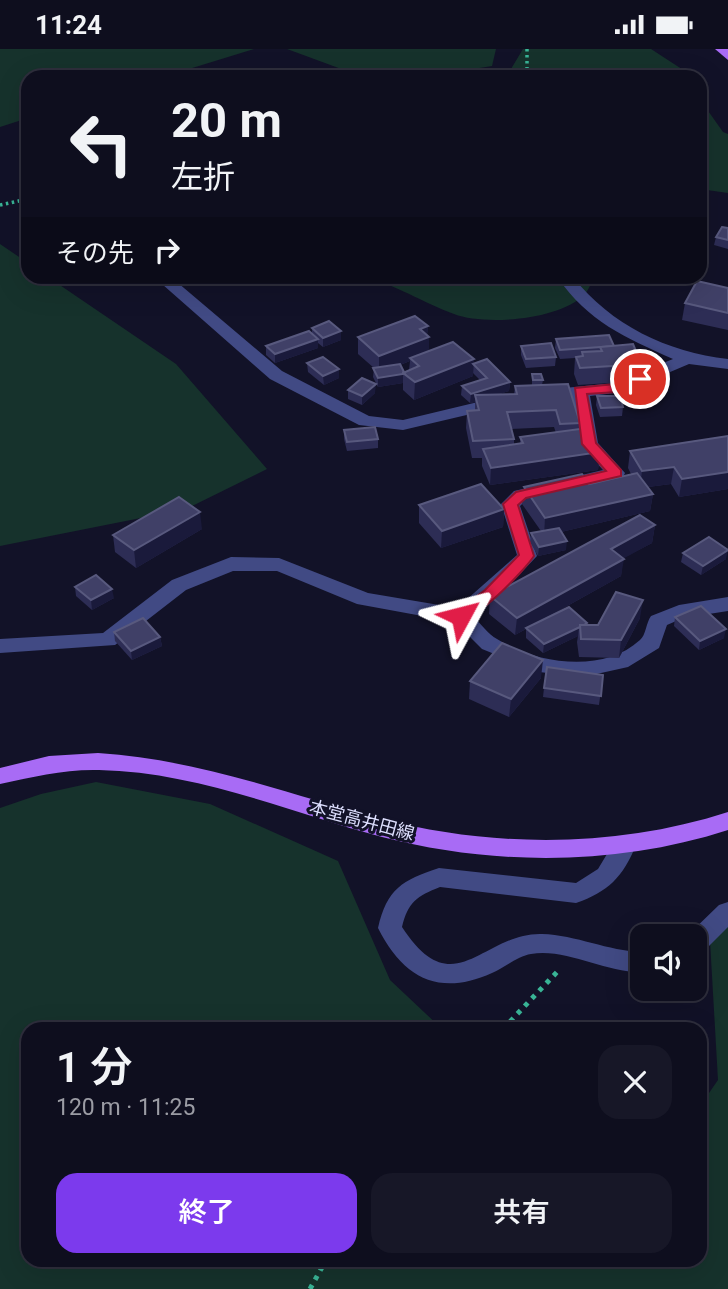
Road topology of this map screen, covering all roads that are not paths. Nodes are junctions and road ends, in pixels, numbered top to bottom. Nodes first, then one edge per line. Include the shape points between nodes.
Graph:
1 (722, 49) edge
2 (728, 56) edge
3 (170, 284) edge
4 (570, 284) edge
5 (687, 359) junction
6 (728, 364) edge
7 (580, 391) junction
8 (728, 604) edge
9 (461, 616) junction
10 (0, 646) edge
11 (0, 776) edge
12 (728, 821) edge
13 (624, 845) junction
14 (728, 912) edge
15 (707, 932) edge
16 (630, 963) edge

1 - 2 main road
3 - 7 street via 276,375 365,421 403,425 512,398
4 - 5 street via 586,304 621,329
5 - 6 street
5 - 7 street via 617,388
7 - 9 street via 589,444 616,473 521,495 510,504 527,556
8 - 9 street via 679,612 658,621 652,643 621,662 583,670 539,665 489,644
9 - 10 street via 363,599 279,565 231,564 179,585 108,640
11 - 13 main road, 本堂高井田線 via 36,765 94,759 155,764 225,780 383,828 461,844 544,851
12 - 13 main road, 本堂高井田線
13 - 16 street via 614,872 598,886 576,893 439,877 414,887 395,905 390,928 406,955 430,972 461,974 529,944 579,950
14 - 15 street

